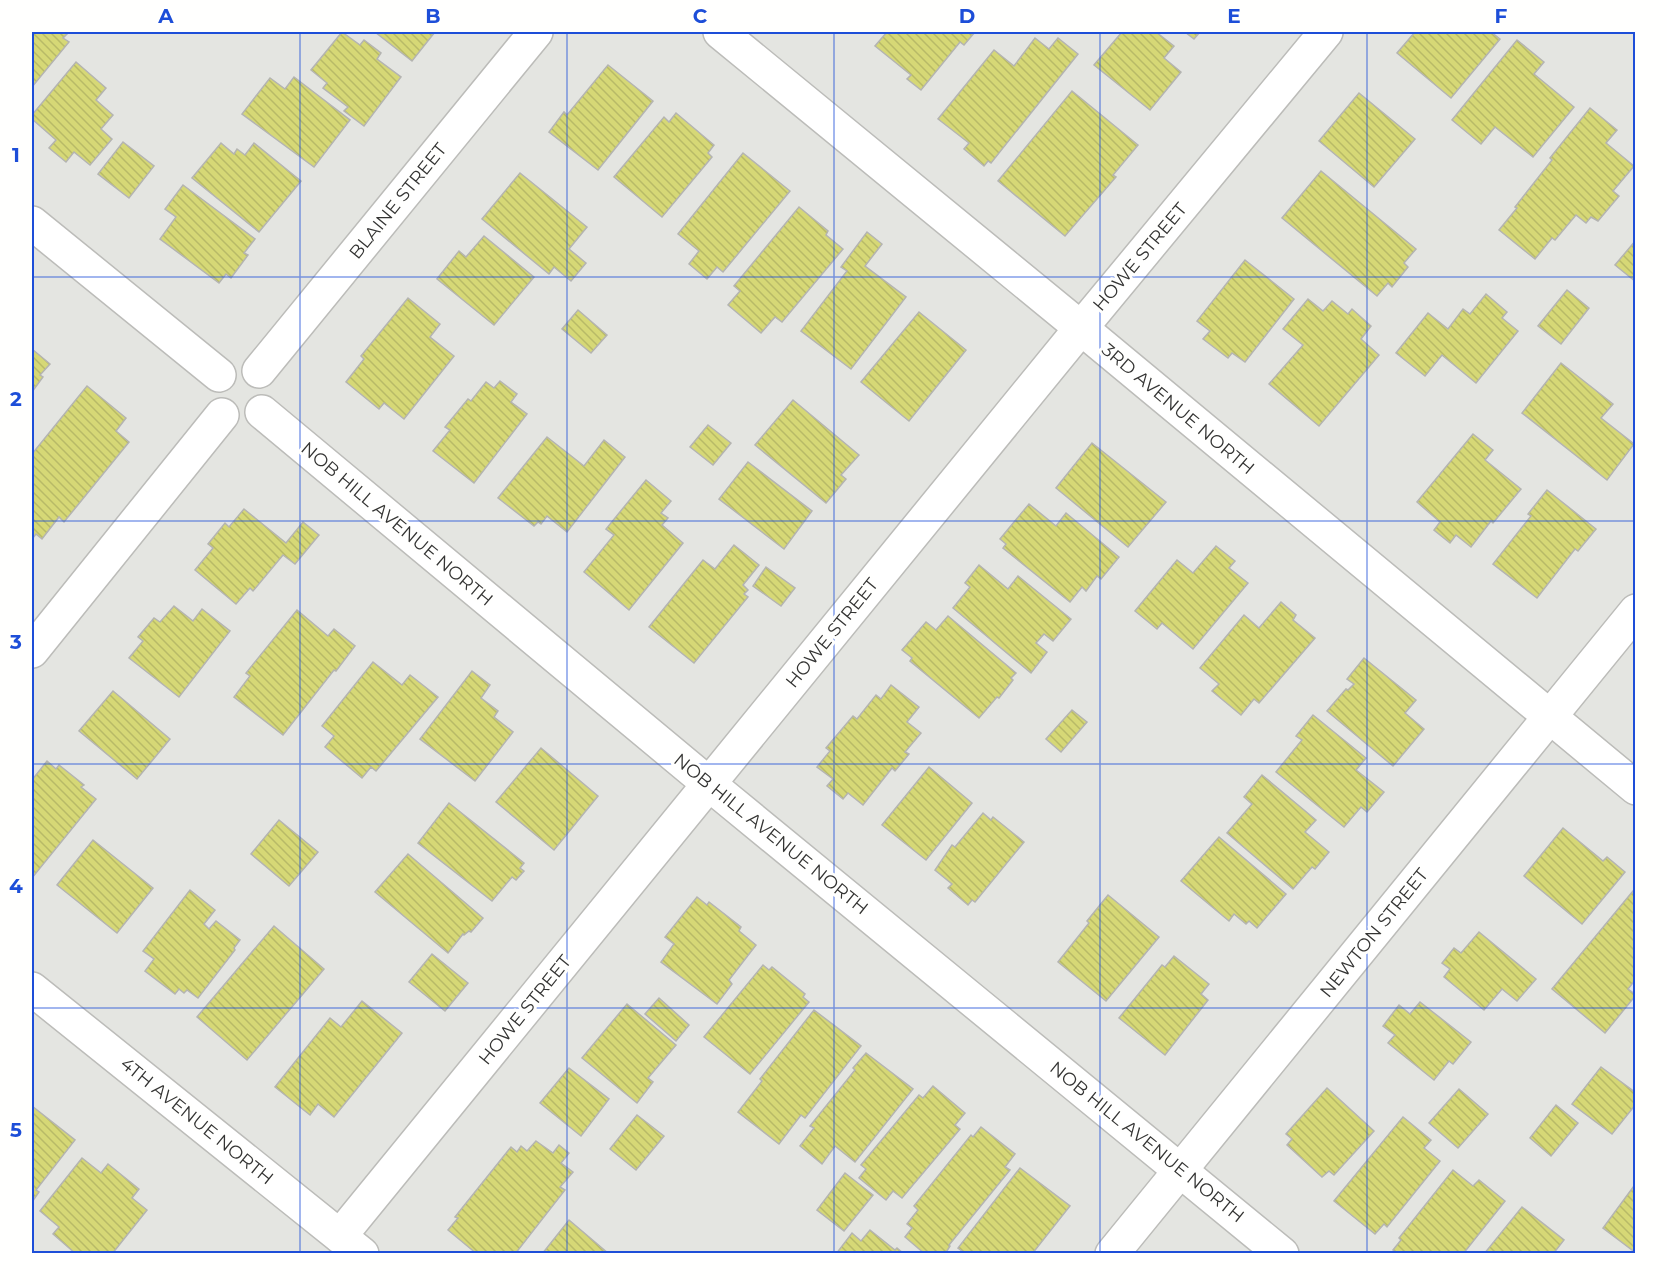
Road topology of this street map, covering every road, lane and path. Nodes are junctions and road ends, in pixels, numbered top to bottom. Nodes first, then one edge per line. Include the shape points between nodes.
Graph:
1 (536, 32) edge
2 (720, 32) edge
3 (1326, 32) edge
4 (32, 223) edge
5 (1081, 328) junction
6 (259, 371) junction
7 (219, 375) junction
8 (262, 412) junction
9 (222, 415) junction
10 (1635, 611) edge
11 (32, 651) edge
12 (1550, 717) junction
13 (709, 784) junction
14 (1635, 788) edge
15 (32, 988) edge
16 (1181, 1169) junction
17 (351, 1245) edge
18 (1112, 1254) edge
19 (1282, 1254) edge

1 - 6 street, BLAINE STREET
2 - 5 street, 3RD AVENUE NORTH
3 - 5 street, HOWE STREET
4 - 7 street
5 - 12 street, 3RD AVENUE NORTH
5 - 13 street, HOWE STREET
6 - 7 street via 237,364
6 - 8 street via 270,389
7 - 9 street via 213,398
8 - 9 street via 241,422
8 - 13 street, NOB HILL AVENUE NORTH
9 - 11 street
10 - 12 street, NEWTON STREET
12 - 14 street, 3RD AVENUE NORTH
12 - 16 street, NEWTON STREET
13 - 16 street, NOB HILL AVENUE NORTH
13 - 17 street, HOWE STREET
15 - 17 street, 4TH AVENUE NORTH
16 - 18 street, NEWTON STREET
16 - 19 street, NOB HILL AVENUE NORTH

